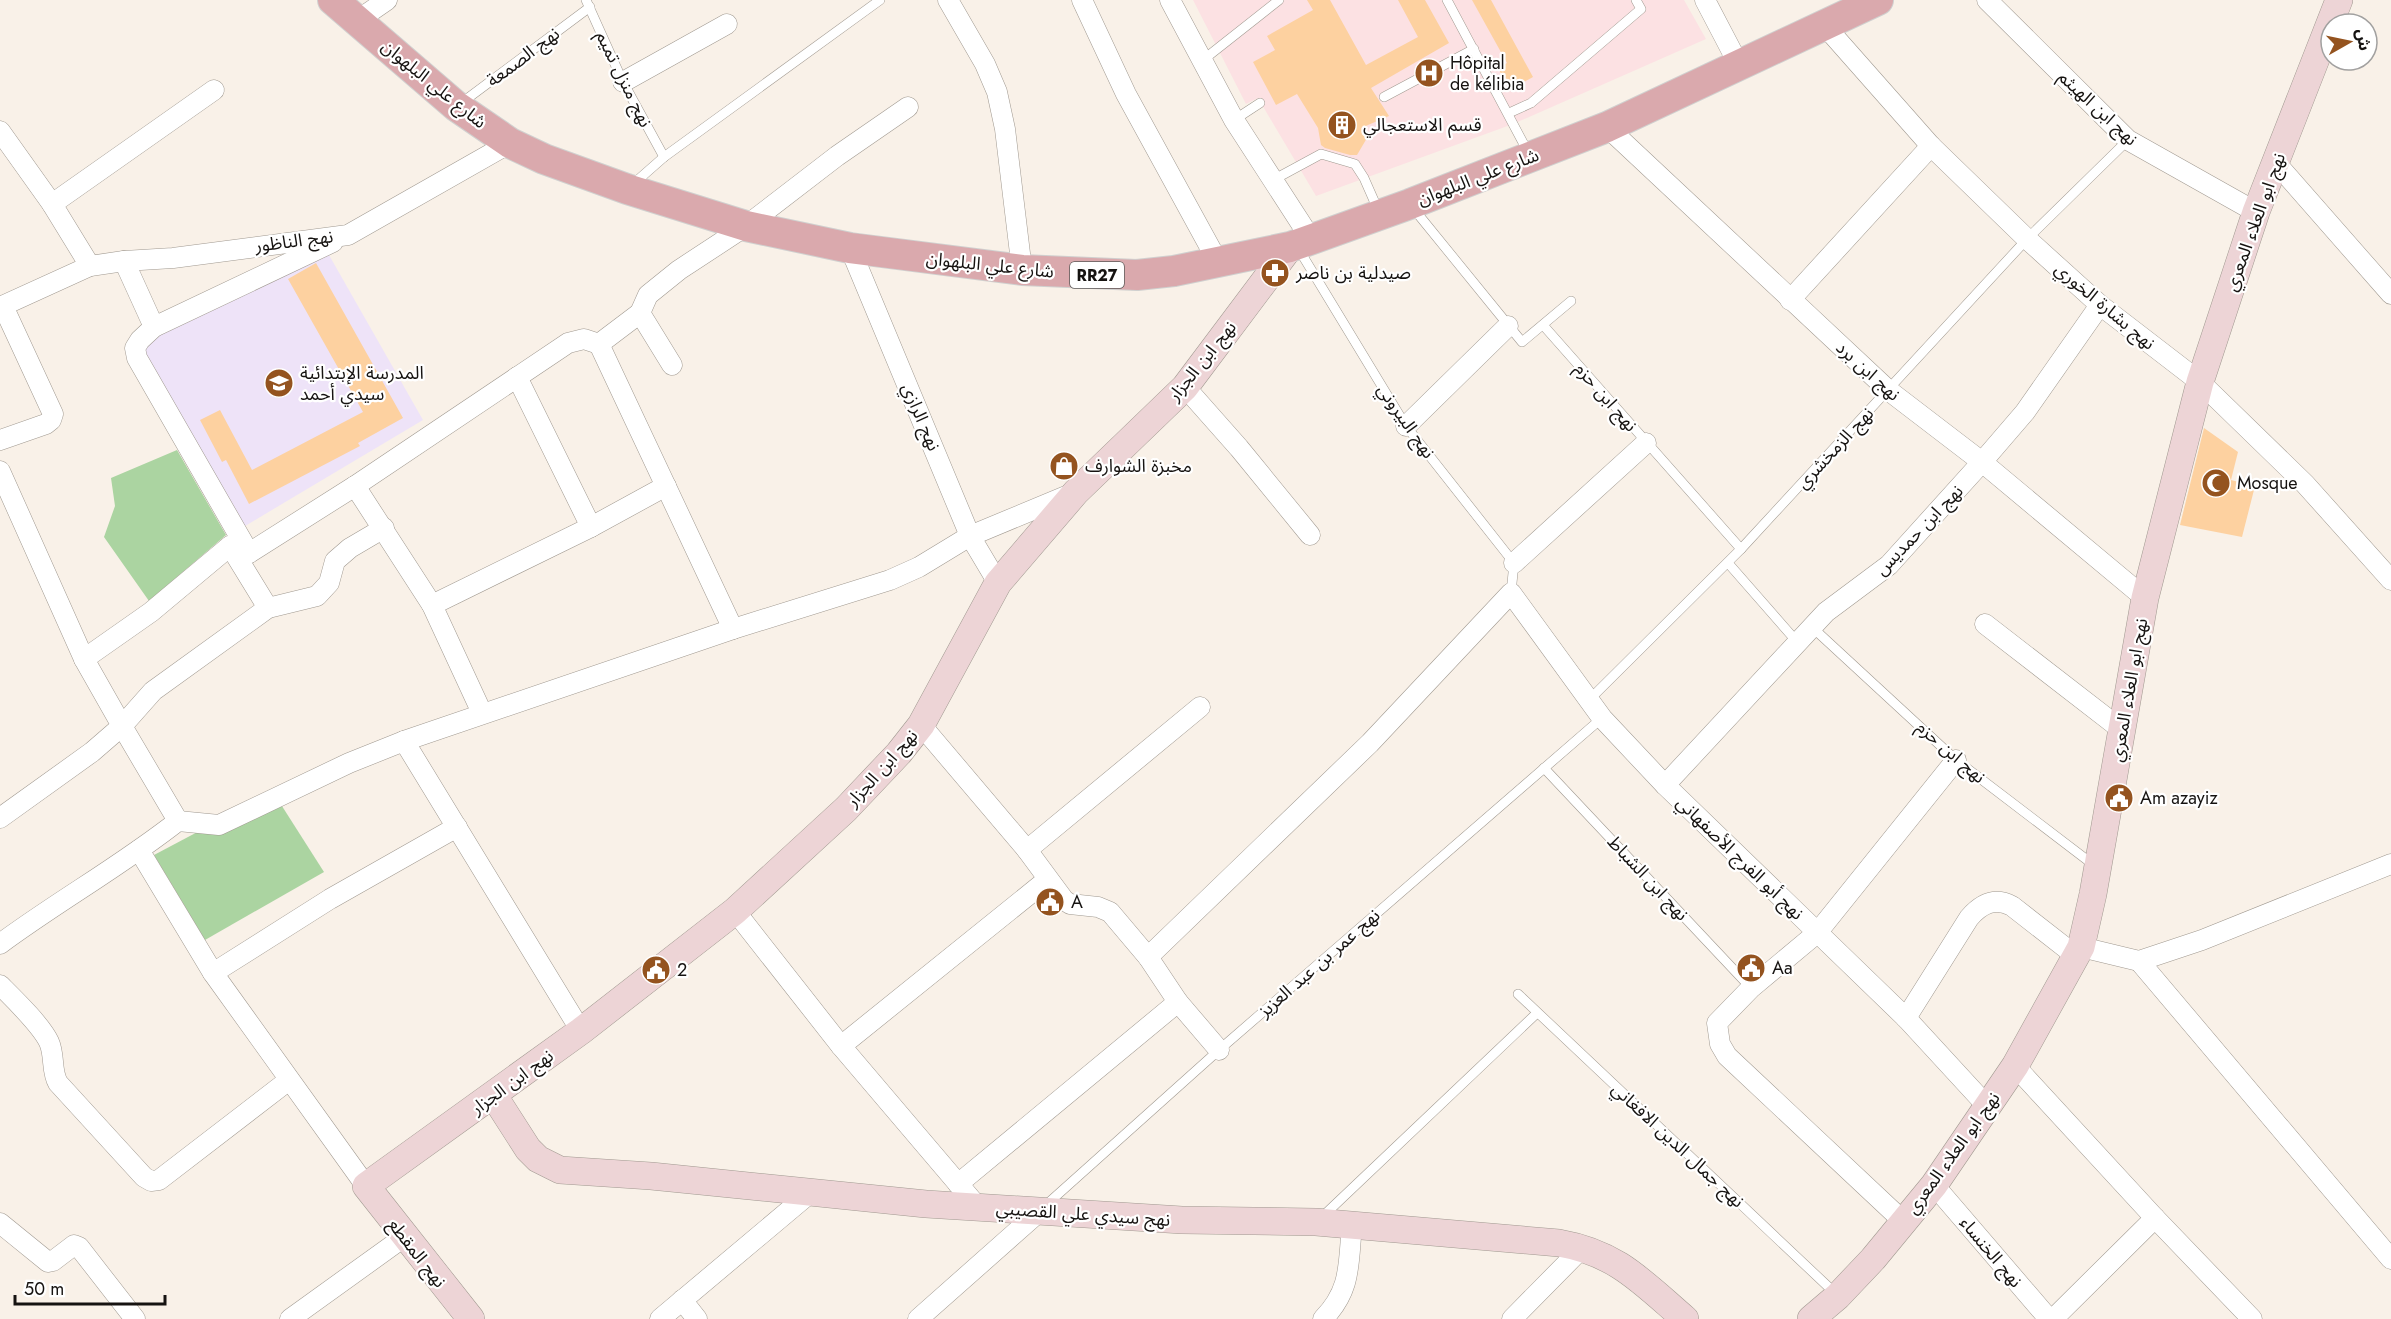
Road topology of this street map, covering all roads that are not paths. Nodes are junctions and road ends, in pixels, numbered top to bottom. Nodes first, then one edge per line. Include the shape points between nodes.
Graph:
1 (333, 0) edge
2 (387, 0) edge
3 (880, 0) edge
4 (948, 0) edge
5 (1082, 0) edge
6 (1170, 0) edge
7 (1279, 0) edge
8 (1447, 0) edge
9 (1636, 0) edge
10 (1705, 0) edge
11 (1878, 0) edge
12 (1987, 0) edge
13 (2339, 0) edge
14 (588, 3) edge
15 (358, 20) junction
16 (727, 24) dead end
17 (1825, 26) junction
18 (1474, 49) junction
19 (1203, 60) junction
20 (1739, 65) junction
21 (623, 82) junction
22 (214, 90) dead end
23 (1383, 97) dead end
24 (1260, 103) dead end
25 (456, 106) junction
26 (908, 107) dead end
27 (1509, 113) junction
28 (1234, 120) junction
29 (1607, 126) junction
30 (0, 131) edge
31 (2128, 140) junction
32 (510, 143) junction
33 (1931, 146) junction
34 (664, 157) junction
35 (1530, 158) junction
36 (2276, 163) junction
37 (1273, 180) junction
38 (627, 189) junction
39 (52, 204) junction
40 (1410, 204) junction
41 (2256, 212) junction
42 (1380, 214) junction
43 (746, 226) junction
44 (348, 235) junction
45 (2026, 239) junction
46 (1299, 243) junction
47 (850, 249) junction
48 (124, 261) junction
49 (1218, 262) junction
50 (90, 266) junction
51 (1022, 270) junction
52 (2391, 294) edge
53 (1790, 300) junction
54 (1571, 301) dead end
55 (2100, 304) junction
56 (2, 307) edge
57 (640, 313) junction
58 (1543, 325) junction
59 (1508, 326) junction
60 (154, 327) junction
61 (599, 344) junction
62 (672, 365) dead end
63 (517, 377) junction
64 (2200, 382) junction
65 (1185, 387) junction
66 (1888, 390) junction
67 (1406, 426) junction
68 (0, 440) edge
69 (1646, 442) junction
70 (1982, 462) junction
71 (0, 471) edge
72 (356, 486) junction
73 (666, 486) junction
74 (1076, 492) junction
75 (591, 527) junction
76 (384, 528) junction
77 (970, 536) junction
78 (1310, 536) dead end
79 (230, 546) junction
80 (1741, 549) junction
81 (249, 553) junction
82 (1514, 563) junction
83 (1728, 563) junction
84 (2391, 580) edge
85 (998, 583) junction
86 (1511, 593) junction
87 (2145, 598) junction
88 (432, 605) junction
89 (268, 608) junction
90 (1985, 624) dead end
91 (1813, 627) junction
92 (733, 629) junction
93 (1798, 643) junction
94 (84, 659) junction
95 (1589, 700) junction
96 (1200, 707) dead end
97 (482, 713) junction
98 (1602, 718) junction
99 (921, 725) junction
100 (122, 726) junction
101 (2122, 730) junction
102 (405, 741) junction
103 (1956, 760) junction
104 (1544, 768) junction
105 (1665, 785) junction
106 (0, 818) edge
107 (178, 821) junction
108 (457, 827) junction
109 (139, 850) junction
110 (1027, 850) junction
111 (2391, 865) edge
112 (2097, 867) junction
113 (1047, 880) junction
114 (735, 910) junction
115 (1817, 933) junction
116 (0, 944) edge
117 (2078, 952) junction
118 (1148, 957) junction
119 (2139, 961) junction
120 (213, 973) junction
121 (0, 985) edge
122 (1751, 988) junction
123 (1518, 994) dead end
124 (1178, 1002) junction
125 (1537, 1013) junction
126 (1906, 1018) junction
127 (581, 1031) junction
128 (841, 1046) junction
129 (1219, 1050) junction
130 (2015, 1066) junction
131 (289, 1080) junction
132 (494, 1096) junction
133 (1987, 1106) junction
134 (958, 1184) junction
135 (1934, 1185) junction
136 (366, 1186) junction
137 (810, 1193) junction
138 (977, 1206) junction
139 (1040, 1211) junction
140 (2155, 1218) junction
141 (1316, 1222) junction
142 (1904, 1222) junction
143 (0, 1223) edge
144 (1352, 1225) junction
145 (404, 1237) junction
146 (1583, 1247) junction
147 (2391, 1260) edge
148 (1838, 1296) junction
149 (682, 1300) junction
150 (135, 1319) edge
151 (290, 1319) edge
152 (471, 1319) edge
153 (660, 1319) edge
154 (697, 1319) edge
155 (918, 1319) edge
156 (1323, 1319) edge
157 (1512, 1319) edge
158 (1685, 1319) edge
159 (1811, 1319) edge
160 (2051, 1319) edge
161 (2253, 1319) edge

1 - 15 main road, شارع علي البلهوان / RR27
2 - 15 street
3 - 34 lane
4 - 51 street via 991,76 1000,102
5 - 49 street via 1126,94
6 - 19 street
7 - 19 lane
8 - 18 lane
9 - 27 lane via 1641,9 1531,103
10 - 20 street
11 - 17 main road, شارع علي البلهوان / RR27
12 - 31 street, نهج ابن الهيثم
13 - 36 street, نهج ابو العلاء المعري
14 - 21 lane, نهج منزل تميم
14 - 25 lane, نهج الصمعة
15 - 25 main road, شارع علي البلهوان / RR27
16 - 21 street
17 - 20 main road, شارع علي البلهوان / RR27
17 - 33 street, نهج بشارة الخوري
18 - 23 lane
18 - 27 lane
19 - 28 street
20 - 29 main road, شارع علي البلهوان / RR27
21 - 34 lane, نهج منزل تميم
22 - 39 street
24 - 28 lane
25 - 32 main road, شارع علي البلهوان / RR27
26 - 43 street
27 - 35 lane
28 - 37 street
29 - 35 main road, شارع علي البلهوان / RR27
29 - 53 street, نهج ابن برد
30 - 39 street
31 - 41 street, نهج ابن الهيثم
31 - 45 lane, نهج الزمخشري
32 - 38 main road, شارع علي البلهوان / RR27
32 - 44 street, نهج الناظور
33 - 45 street, نهج بشارة الخوري
33 - 53 street
34 - 38 lane
35 - 40 main road, شارع علي البلهوان / RR27
36 - 41 street, نهج ابو العلاء المعري
36 - 52 street
37 - 42 lane via 1321,154 1354,164
37 - 46 street
38 - 43 main road, شارع علي البلهوان / RR27
39 - 50 street
40 - 42 main road, شارع علي البلهوان / RR27
40 - 59 lane
41 - 64 street, نهج ابو العلاء المعري
42 - 46 main road, شارع علي البلهوان / RR27
43 - 47 main road, شارع علي البلهوان / RR27
43 - 57 street via 648,295
44 - 48 street, نهج الناظور
44 - 60 street
45 - 55 street, نهج بشارة الخوري
45 - 66 lane, نهج الزمخشري
46 - 49 main road, شارع علي البلهوان / RR27
46 - 65 street, نهج ابن الجزار
46 - 67 lane, نهج البيروني
47 - 51 main road, شارع علي البلهوان / RR27
47 - 77 street, نهج الرازي
48 - 50 street, نهج الناظور
48 - 60 street
49 - 51 main road, شارع علي البلهوان / RR27 via 1137,275
50 - 56 street, نهج الناظور
53 - 66 street, نهج ابن برد
54 - 58 lane
55 - 64 street, نهج بشارة الخوري
55 - 70 street, نهج ابن حمديس via 2025,412
56 - 68 street via 53,414 46,424
57 - 61 street
57 - 62 street
58 - 59 lane via 1522,342
58 - 69 lane, نهج ابن حزم
59 - 67 street
60 - 81 street via 138,342 136,356
61 - 63 street via 585,339 572,341
61 - 73 street
63 - 72 street
63 - 75 street
64 - 84 street, نهج بشارة الخوري via 2304,484
64 - 87 street, نهج ابو العلاء المعري
65 - 74 street, نهج ابن الجزار
65 - 78 street
66 - 70 street, نهج ابن برد
66 - 80 lane, نهج الزمخشري
67 - 82 lane, نهج البيروني
69 - 80 lane, نهج ابن حزم
69 - 82 street
70 - 87 street, نهج ابن برد
70 - 91 street, نهج ابن حمديس via 1889,564 1842,598
71 - 94 street
72 - 76 street
72 - 81 street
73 - 75 street
73 - 92 street
74 - 77 street
74 - 85 street, نهج ابن الجزار
75 - 88 street
76 - 88 street
76 - 89 street via 335,561 329,583 317,596
77 - 85 street, نهج الرازي
77 - 92 street via 890,580
79 - 81 street
79 - 89 street
79 - 94 street via 151,612
80 - 83 lane, نهج الزمخشري
82 - 86 lane
83 - 93 lane
83 - 95 lane, نهج الزمخشري
85 - 99 street, نهج ابن الجزار
86 - 95 street, نهج أبو الفرج الأصفهاني
86 - 118 street via 1370,743
87 - 101 street, نهج ابو العلاء المعري
88 - 97 street
89 - 100 street via 153,691
90 - 101 street
91 - 93 street, نهج ابن حمديس
91 - 103 lane, نهج ابن حزم
92 - 97 street
93 - 105 street, نهج ابن حمديس
94 - 100 street
95 - 98 street, نهج أبو الفرج الأصفهاني
96 - 110 street
97 - 102 street
98 - 104 lane, نهج عمر بن عبد العزيز
98 - 105 street, نهج أبو الفرج الأصفهاني
99 - 110 street
99 - 114 street, نهج ابن الجزار via 846,809
100 - 106 street
100 - 107 street
101 - 112 street, نهج ابو العلاء المعري
102 - 107 street via 219,825
102 - 108 street
103 - 112 lane, نهج ابن حزم
103 - 115 street
104 - 122 lane, نهج ابن الشباط
104 - 129 lane, نهج عمر بن عبد العزيز
105 - 115 street, نهج أبو الفرج الأصفهاني
107 - 109 street
108 - 120 street via 330,899
108 - 127 street
109 - 116 street
109 - 120 street
110 - 113 street
111 - 119 street
112 - 117 street, نهج ابو العلاء المعري
113 - 118 street via 1070,904 1110,912
113 - 128 street
114 - 127 street, نهج ابن الجزار
114 - 128 street
115 - 122 street
115 - 126 street, نهج أبو الفرج الأصفهاني
117 - 119 street
117 - 126 street via 2012,906 1994,902 1979,908 1969,918
117 - 130 street, نهج ابو العلاء المعري
118 - 124 street
119 - 147 street
120 - 131 street
121 - 131 street via 48,1040 58,1083 151,1181 159,1180 187,1160
122 - 142 street via 1717,1023 1720,1044 1727,1056
123 - 125 lane, نهج جمال الدين الافغاني
124 - 129 street
124 - 134 street
125 - 141 lane
125 - 148 lane, نهج جمال الدين الافغاني
126 - 133 street, نهج أبو الفرج الأصفهاني
127 - 132 street, نهج ابن الجزار
128 - 134 street
129 - 139 lane, نهج عمر بن عبد العزيز
130 - 133 street, نهج ابو العلاء المعري
130 - 140 street
131 - 136 street
132 - 136 street, نهج ابن الجزار
132 - 137 street, نهج سيدي علي القصيبي via 528,1149 560,1170
133 - 135 street, نهج ابو العلاء المعري
134 - 138 street
135 - 142 street, نهج ابو العلاء المعري
135 - 160 street, نهج الخنساء
136 - 145 street, نهج المقطع
137 - 138 street, نهج سيدي علي القصيبي
137 - 149 street
138 - 139 street, نهج سيدي علي القصيبي
139 - 141 street, نهج سيدي علي القصيبي via 1182,1220
139 - 155 street
140 - 160 street
140 - 161 street
141 - 144 street, نهج سيدي علي القصيبي
142 - 148 street, نهج ابو العلاء المعري
143 - 150 street via 48,1262 74,1245 79,1247
144 - 146 street, نهج سيدي علي القصيبي
144 - 156 street via 1345,1286 1340,1299
145 - 151 street
145 - 152 street, نهج المقطع
146 - 157 street
146 - 158 street, نهج سيدي علي القصيبي via 1621,1265
148 - 159 street, نهج ابو العلاء المعري
149 - 153 street
149 - 154 street

